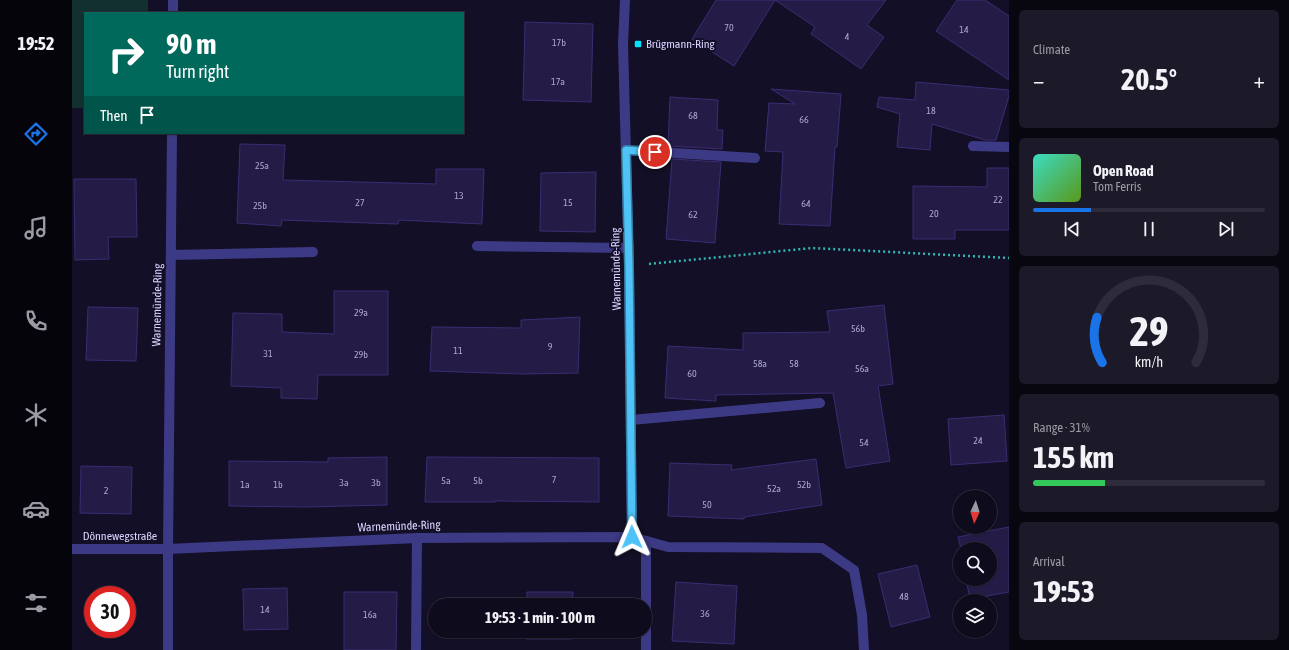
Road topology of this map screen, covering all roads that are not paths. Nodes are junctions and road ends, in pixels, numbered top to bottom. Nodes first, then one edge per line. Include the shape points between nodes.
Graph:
1 (173, 0) edge
2 (625, 0) edge
3 (173, 12) edge
4 (172, 134) edge
5 (974, 146) dead end
6 (1009, 147) edge
7 (626, 150) junction
8 (755, 158) dead end
9 (477, 246) dead end
10 (629, 248) junction
11 (312, 252) dead end
12 (171, 255) junction
13 (820, 403) dead end
14 (631, 420) junction
15 (632, 537) junction
16 (417, 538) junction
17 (646, 541) junction
18 (72, 549) edge
19 (168, 549) junction
20 (168, 650) edge
21 (416, 650) edge
22 (646, 650) edge
23 (864, 650) edge

1 - 3 street
2 - 7 street, Warnemünde-Ring via 623,44
4 - 12 street, Warnemünde-Ring
5 - 6 street
7 - 8 street
7 - 10 street, Warnemünde-Ring
9 - 10 street
10 - 14 street, Warnemünde-Ring
11 - 12 street
12 - 19 street, Warnemünde-Ring
13 - 14 street
14 - 15 street, Warnemünde-Ring
15 - 16 street, Warnemünde-Ring
15 - 17 street, Warnemünde-Ring
16 - 19 street, Warnemünde-Ring
16 - 21 street
17 - 22 street
17 - 23 street, Warnemünde-Ring via 668,547 822,548 854,570 862,616
18 - 19 street, Dönnewegstraße
19 - 20 street, Warnemünde-Ring

